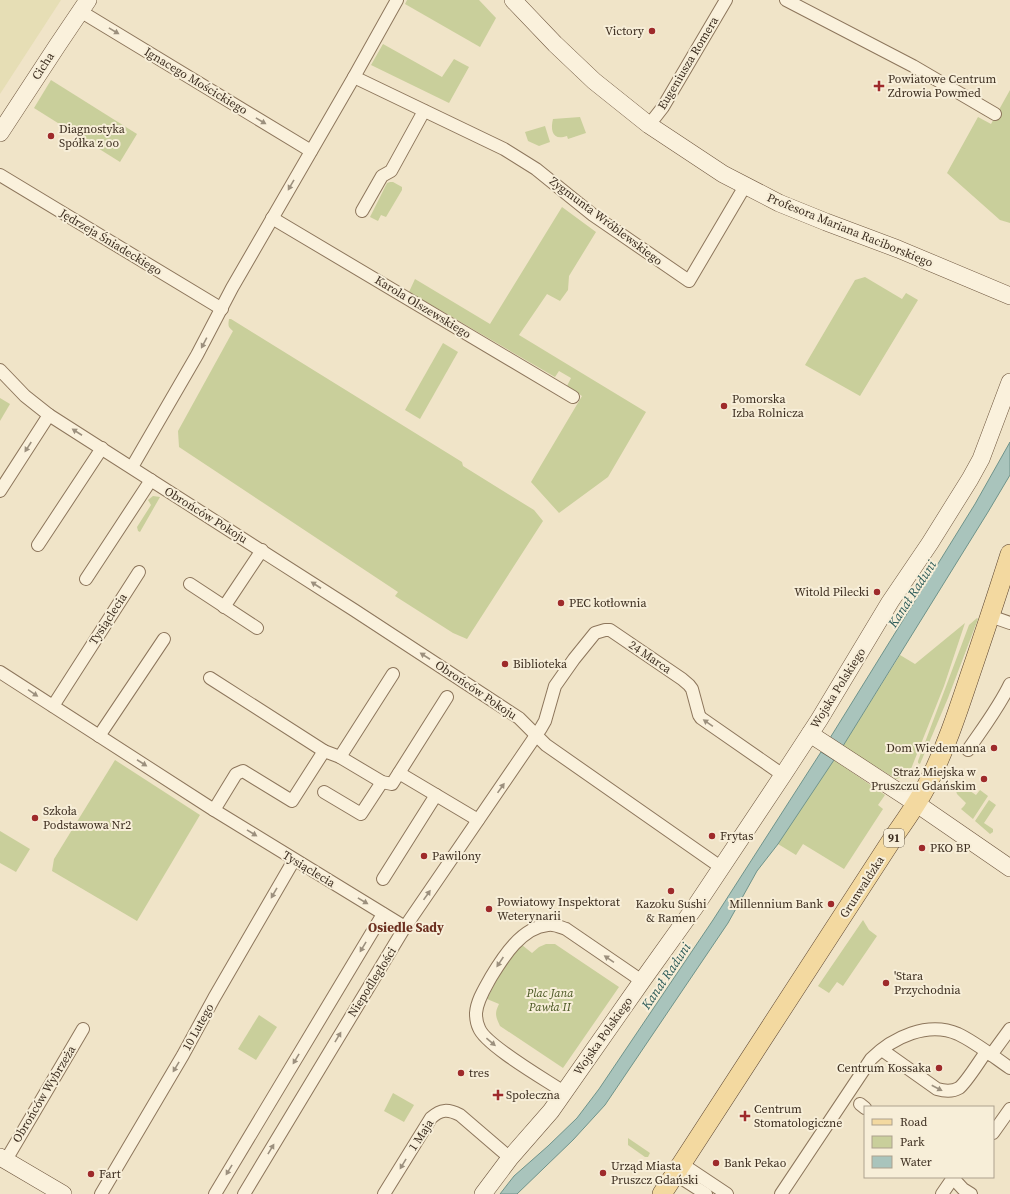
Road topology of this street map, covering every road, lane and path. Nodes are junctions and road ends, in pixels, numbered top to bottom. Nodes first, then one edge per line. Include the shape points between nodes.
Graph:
1 (397, 0) edge
2 (513, 0) edge
3 (726, 0) edge
4 (786, 0) edge
5 (84, 6) edge
6 (354, 77) junction
7 (424, 111) junction
8 (995, 114) dead end
9 (649, 125) junction
10 (0, 133) edge
11 (311, 151) junction
12 (0, 175) edge
13 (745, 186) junction
14 (362, 211) dead end
15 (272, 218) junction
16 (1010, 296) edge
17 (222, 309) junction
18 (0, 370) edge
19 (1010, 382) edge
20 (573, 397) dead end
21 (49, 415) junction
22 (102, 448) junction
23 (132, 467) junction
24 (151, 480) junction
25 (0, 491) edge
26 (38, 546) dead end
27 (262, 550) junction
28 (1010, 554) edge
29 (139, 572) dead end
30 (86, 579) dead end
31 (190, 584) dead end
32 (224, 607) junction
33 (990, 616) junction
34 (1010, 623) edge
35 (257, 628) dead end
36 (164, 639) dead end
37 (0, 672) edge
38 (393, 674) dead end
39 (210, 678) dead end
40 (1010, 684) edge
41 (447, 697) dead end
42 (52, 706) junction
43 (99, 736) junction
44 (536, 736) junction
45 (816, 738) junction
46 (968, 750) dead end
47 (324, 751) junction
48 (340, 757) junction
49 (400, 773) junction
50 (783, 776) junction
51 (382, 782) junction
52 (324, 792) dead end
53 (436, 795) junction
54 (917, 804) junction
55 (214, 810) junction
56 (478, 820) junction
57 (294, 860) junction
58 (722, 868) junction
59 (1010, 868) edge
60 (383, 879) dead end
61 (383, 914) junction
62 (405, 927) junction
63 (642, 980) junction
64 (83, 1029) dead end
65 (1010, 1029) edge
66 (882, 1050) junction
67 (988, 1053) junction
68 (1010, 1068) edge
69 (564, 1092) junction
70 (1010, 1109) edge
71 (994, 1132) edge
72 (3, 1158) edge
73 (510, 1158) junction
74 (679, 1169) junction
75 (960, 1184) edge
76 (63, 1194) edge
77 (101, 1194) edge
78 (215, 1194) edge
79 (244, 1194) edge
80 (384, 1194) edge
81 (483, 1194) edge
82 (662, 1194) edge
83 (706, 1194) edge
84 (727, 1194) edge
85 (781, 1194) edge
86 (942, 1194) edge

1 - 6 street
2 - 9 street, Profesora Mariana Raciborskiego via 594,81
3 - 9 street, Eugeniusza Romera
4 - 8 street via 913,66
5 - 10 street, Cicha
5 -> 11 street, Ignacego Mościckiego
6 - 7 street, Zygmunta Wróblewskiego
6 - 11 street
7 - 13 street, Zygmunta Wróblewskiego via 504,149 536,169 593,215 689,281
7 - 14 street via 391,171 382,176
9 - 13 street, Profesora Mariana Raciborskiego via 708,165
11 -> 15 street
12 - 17 street, Jędrzeja Śniadeckiego
13 - 16 street, Profesora Mariana Raciborskiego via 780,203
15 - 17 street
15 - 20 street, Karola Olszewskiego
17 -> 23 street
18 - 21 street, Obrońców Pokoju via 25,396
19 - 45 street, Wojska Polskiego via 981,459 930,544 890,602
22 -> 21 street, Obrońców Pokoju
21 -> 25 street
22 - 23 street, Obrońców Pokoju
22 - 26 street
23 - 24 street, Obrońców Pokoju
24 - 27 street, Obrońców Pokoju
24 - 30 street, Obrońców Pokoju
27 - 32 street
44 -> 27 street, Obrońców Pokoju via 519,718
28 - 33 main road, Grunwaldzka / 91
29 - 42 street, Tysiąclecia
31 - 32 street
32 - 35 street
33 - 34 street
33 - 54 main road, Grunwaldzka / 91 via 956,716
36 - 43 street
37 -> 42 street, Tysiąclecia
38 - 48 street
39 - 47 street
40 - 46 street
41 - 49 street, Obrońców Pokoju
42 - 43 street, Tysiąclecia
43 -> 55 street, Tysiąclecia
50 -> 44 street, 24 Marca via 701,718 690,685 610,630 595,633 555,686 545,721
56 -> 44 street, Niepodległości
44 - 58 street, Obrońców Pokoju
45 - 50 street, Wojska Polskiego
45 - 54 street
47 - 48 street
47 - 55 street via 292,801 243,770 236,774
48 - 51 street
49 - 51 street via 392,784
49 - 53 street
50 - 58 street, Wojska Polskiego
51 - 52 street via 361,814
53 - 56 street
53 - 60 street
54 - 59 street
54 - 74 main road, Grunwaldzka / 91
55 -> 57 street, Tysiąclecia
62 -> 56 street, Niepodległości
57 -> 61 street, Tysiąclecia
57 -> 77 street, 10 Lutego
58 - 63 street, Wojska Polskiego
61 - 62 street, Tysiąclecia
61 -> 78 street, Niepodległości
79 -> 62 street, Niepodległości
63 - 69 street, Wojska Polskiego
63 -> 69 street via 566,929 549,924 526,934 498,965 484,989 477,1008 476,1021 479,1029 498,1048
64 - 72 street, Obrońców Wybrzeża
65 - 67 street
66 - 67 street via 894,1040 917,1032 934,1030 957,1034
66 -> 67 street via 937,1089 944,1091 959,1088
66 - 85 street via 864,1069
67 - 68 street
69 - 73 street, Wojska Polskiego
70 - 71 street
72 - 76 street, Obrońców Wybrzeża
73 -> 80 street, 1 Maja via 460,1115 444,1110 431,1118
73 - 81 street, Wojska Polskiego
74 - 82 main road, Grunwaldzka / 91
74 - 83 street
74 - 84 street
75 - 86 street

